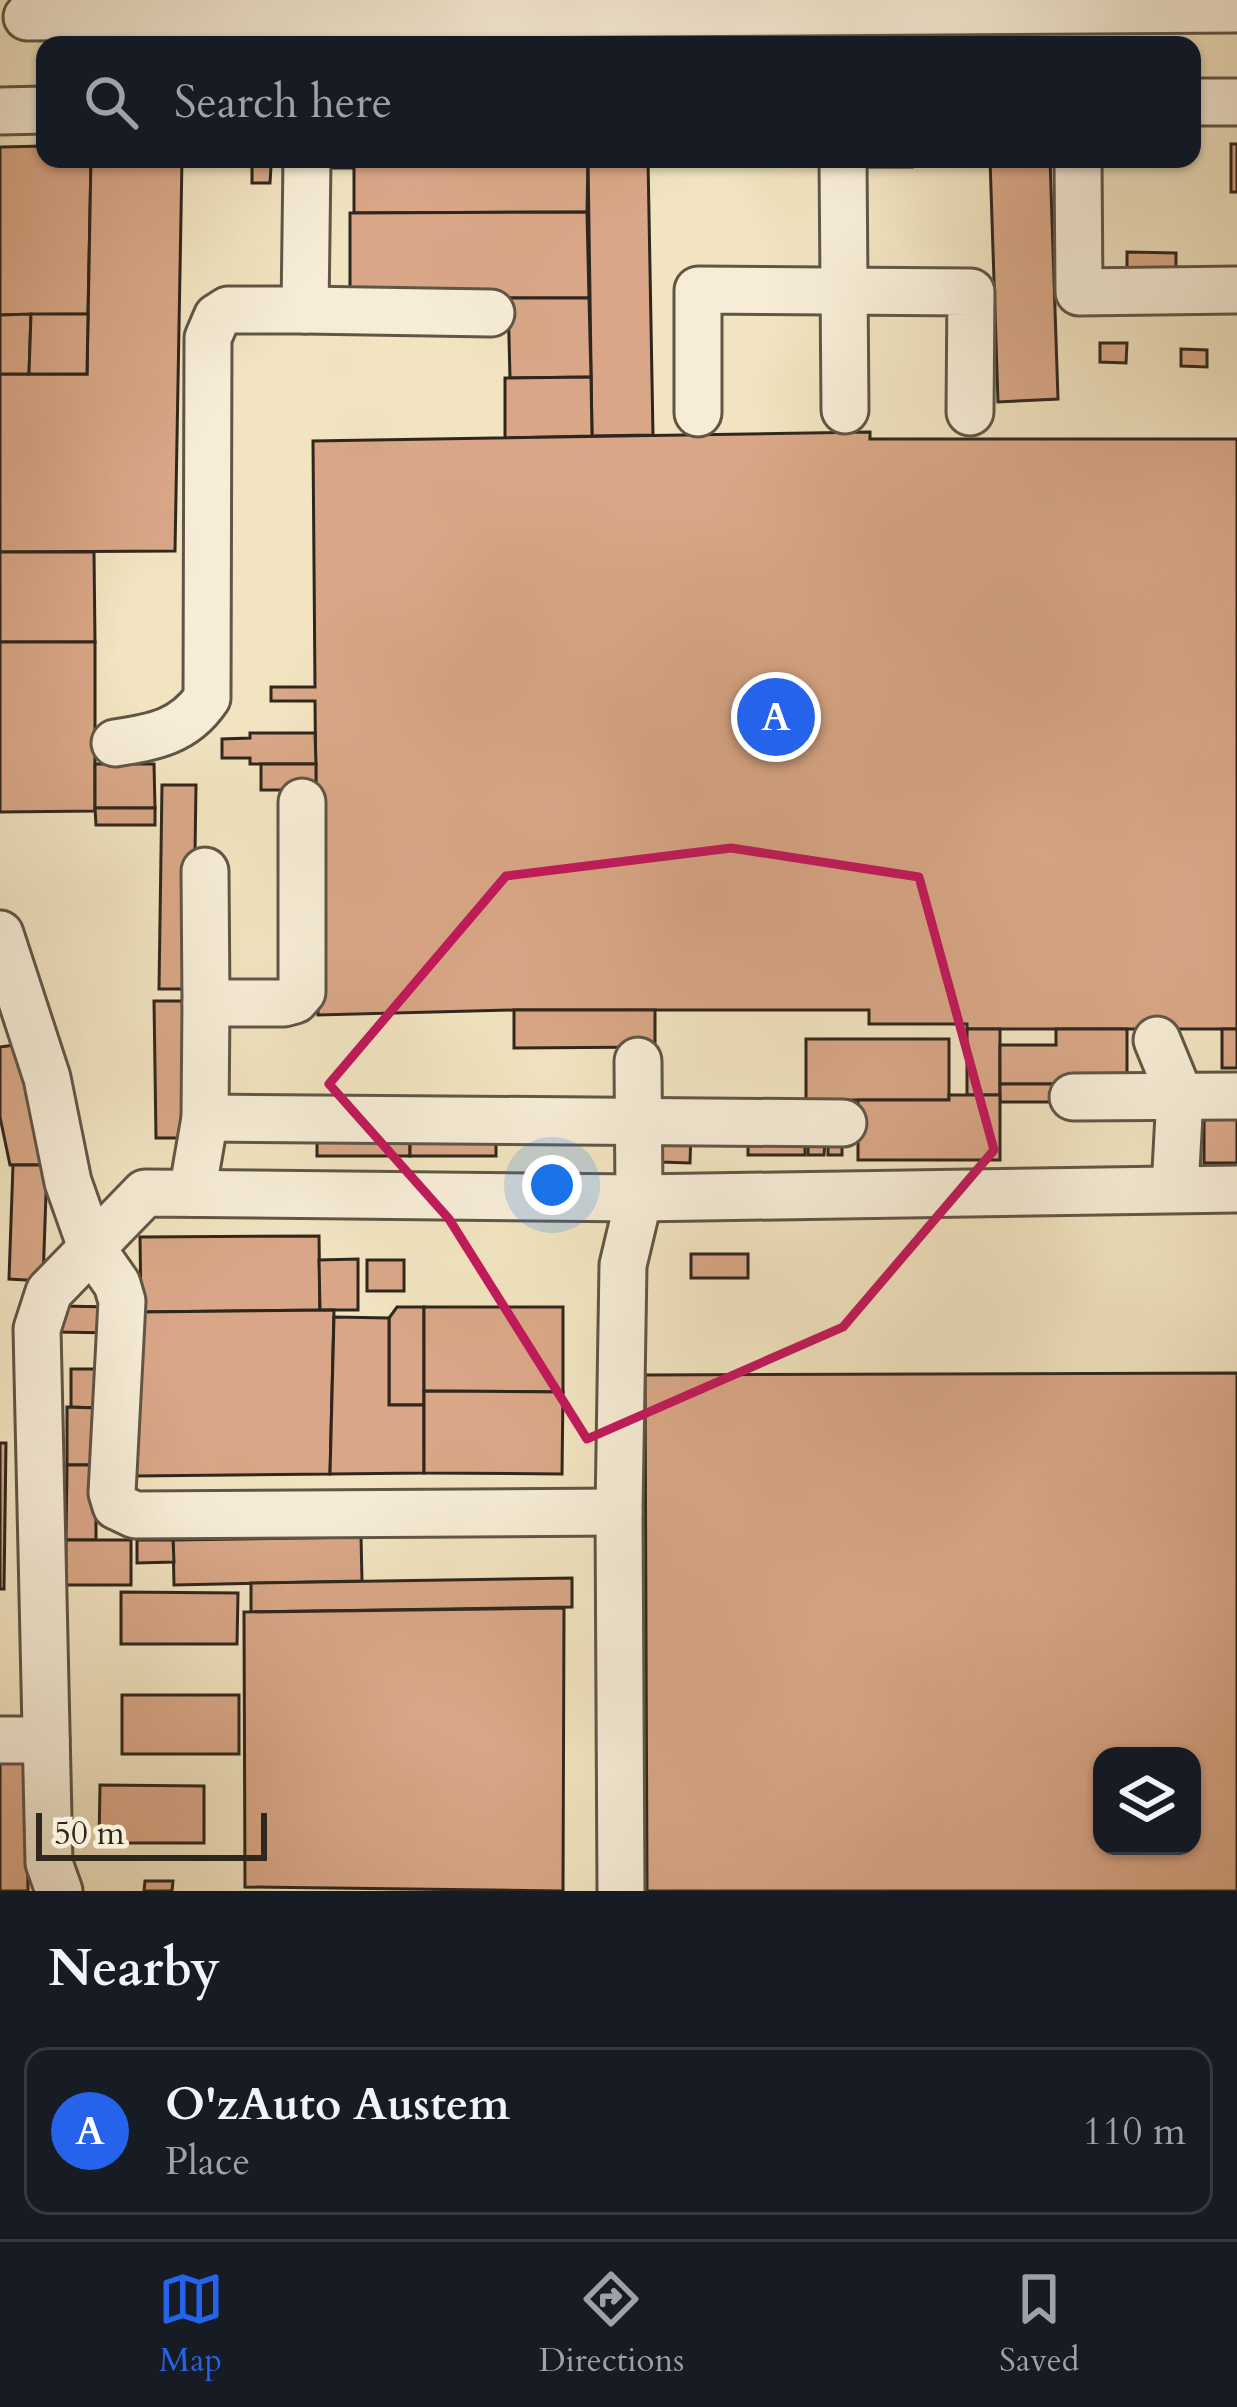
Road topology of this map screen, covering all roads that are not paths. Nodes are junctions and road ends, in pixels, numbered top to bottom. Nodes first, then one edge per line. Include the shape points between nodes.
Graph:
1 (251, 8) edge
2 (1237, 9) edge
3 (27, 17) dead end
4 (1201, 102) edge
5 (1237, 102) edge
6 (36, 110) edge
7 (0, 111) edge
8 (307, 168) edge
9 (843, 168) edge
10 (1078, 168) edge
11 (1237, 290) edge
12 (844, 291) junction
13 (305, 310) junction
14 (491, 313) dead end
15 (845, 410) dead end
16 (970, 412) dead end
17 (698, 413) dead end
18 (116, 743) dead end
19 (302, 802) dead end
20 (205, 871) dead end
21 (0, 934) edge
22 (206, 1003) junction
23 (1157, 1040) dead end
24 (638, 1061) dead end
25 (1180, 1096) junction
26 (1237, 1096) edge
27 (1073, 1097) dead end
28 (205, 1118) junction
29 (639, 1122) junction
30 (844, 1123) dead end
31 (1175, 1189) junction
32 (1237, 1189) edge
33 (192, 1193) junction
34 (639, 1198) junction
35 (91, 1246) junction
36 (18, 1389) edge
37 (619, 1512) junction
38 (0, 1740) edge
39 (46, 1740) junction
40 (59, 1891) edge
41 (621, 1891) edge

1 - 2 street
1 - 3 street
4 - 5 street
6 - 7 street
8 - 13 street
9 - 12 street
10 - 11 street via 1079,292
12 - 15 street
12 - 16 street via 971,292
12 - 17 street via 698,290
13 - 14 street
13 - 18 street via 228,310 217,317 208,338 207,698 192,719 162,735
19 - 22 street via 302,992 284,1003
20 - 22 street
21 - 35 street
22 - 28 street
23 - 25 street
24 - 29 street
25 - 26 street
25 - 27 street
25 - 31 street
28 - 29 street
28 - 33 street
29 - 30 street
29 - 34 street
31 - 32 street
31 - 34 street
33 - 34 street
33 - 35 street via 145,1193
34 - 37 street via 623,1265
35 - 36 street via 49,1292
35 - 37 street via 122,1301 116,1506 135,1515
36 - 39 street
37 - 41 street
38 - 39 street
39 - 40 street via 49,1863

